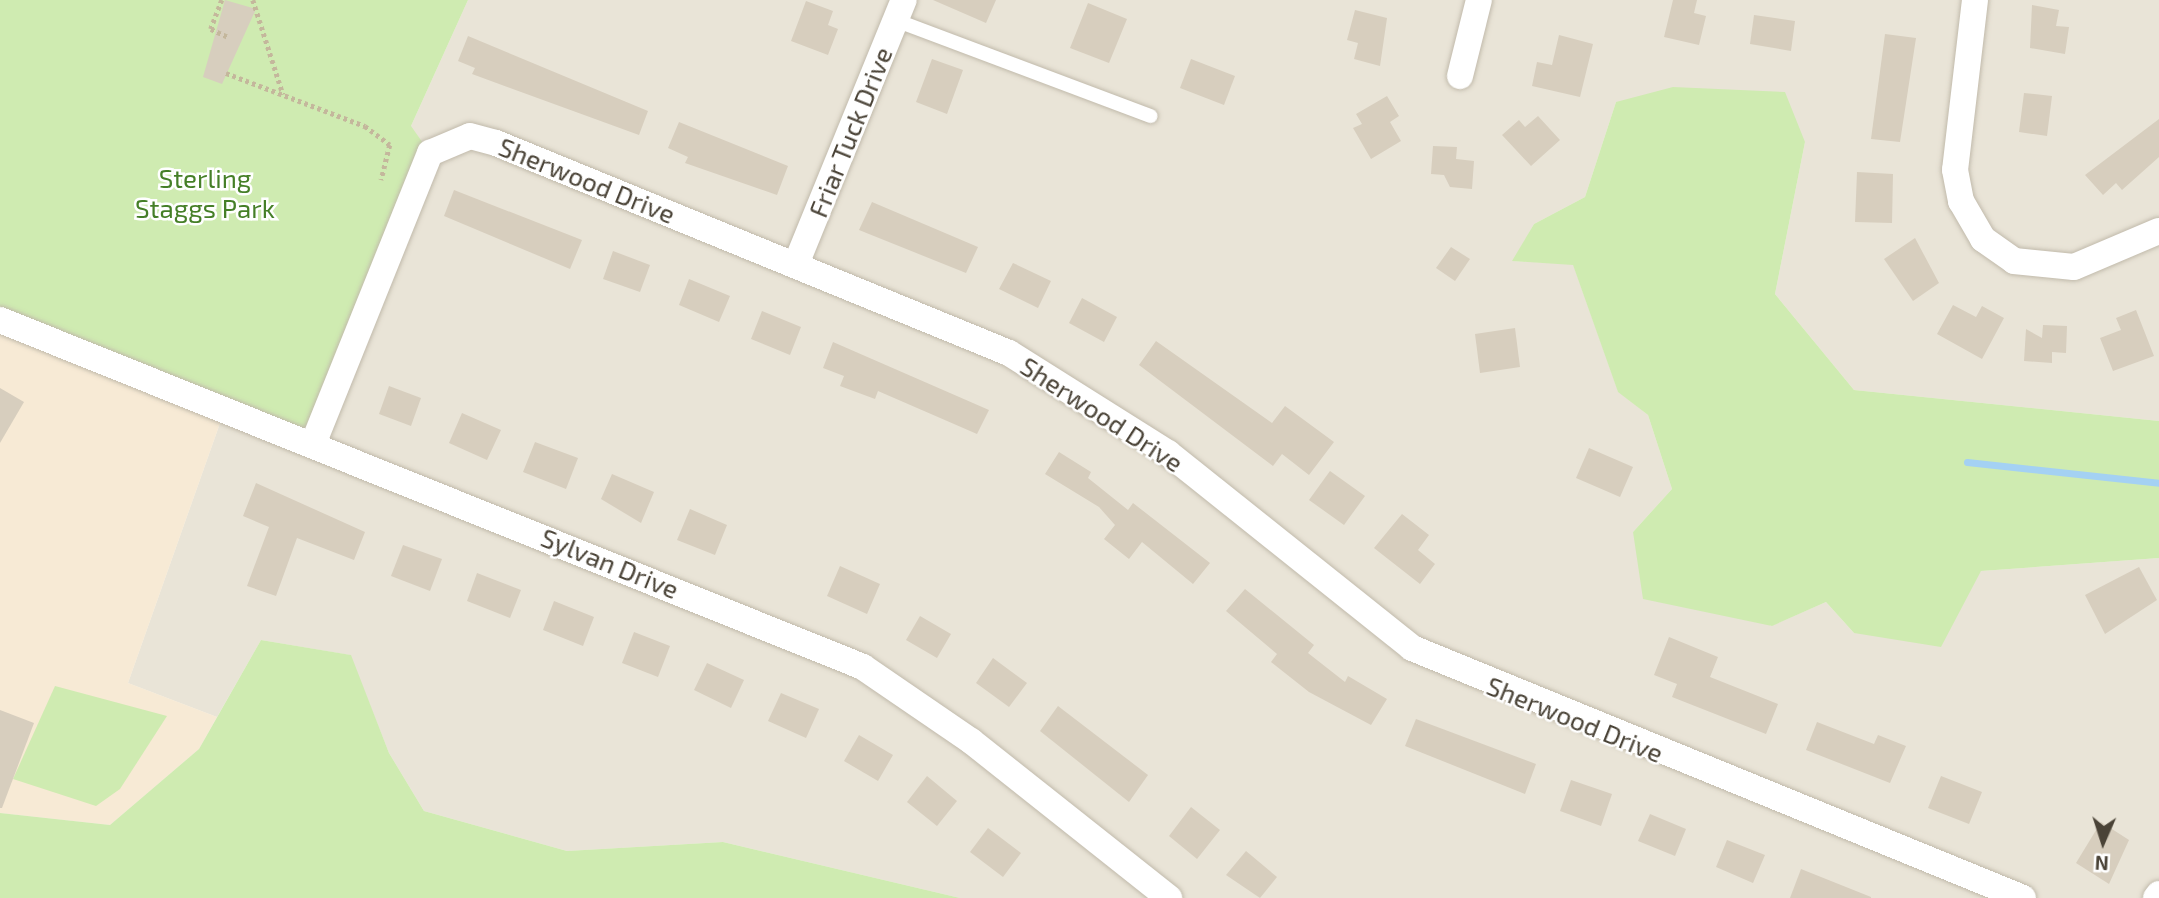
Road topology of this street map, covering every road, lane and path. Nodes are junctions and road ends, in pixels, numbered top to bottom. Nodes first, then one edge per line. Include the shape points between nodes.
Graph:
1 (222, 0) edge
2 (253, 0) edge
3 (1479, 0) edge
4 (1975, 0) edge
5 (900, 10) edge
6 (228, 37) dead end
7 (226, 73) dead end
8 (1460, 76) dead end
9 (284, 94) junction
10 (1152, 116) dead end
11 (381, 180) dead end
12 (2159, 231) edge
13 (796, 264) junction
14 (0, 320) edge
15 (313, 444) junction
16 (1169, 898) edge
17 (2022, 898) edge

1 - 6 path via 211,29
2 - 9 path
3 - 8 street
4 - 12 street via 1955,170 1961,201 1983,239 2014,261 2074,268
5 - 10 lane
5 - 13 street, Friar Tuck Drive
7 - 9 path
9 - 11 path via 379,135 390,145 391,158
13 - 15 street, Sherwood Drive via 496,143 453,140 430,153
13 - 17 street, Sherwood Drive via 1009,353 1096,406 1168,453 1412,648
14 - 15 street, Sylvan Drive
15 - 16 street, Sylvan Drive via 863,667 971,741

